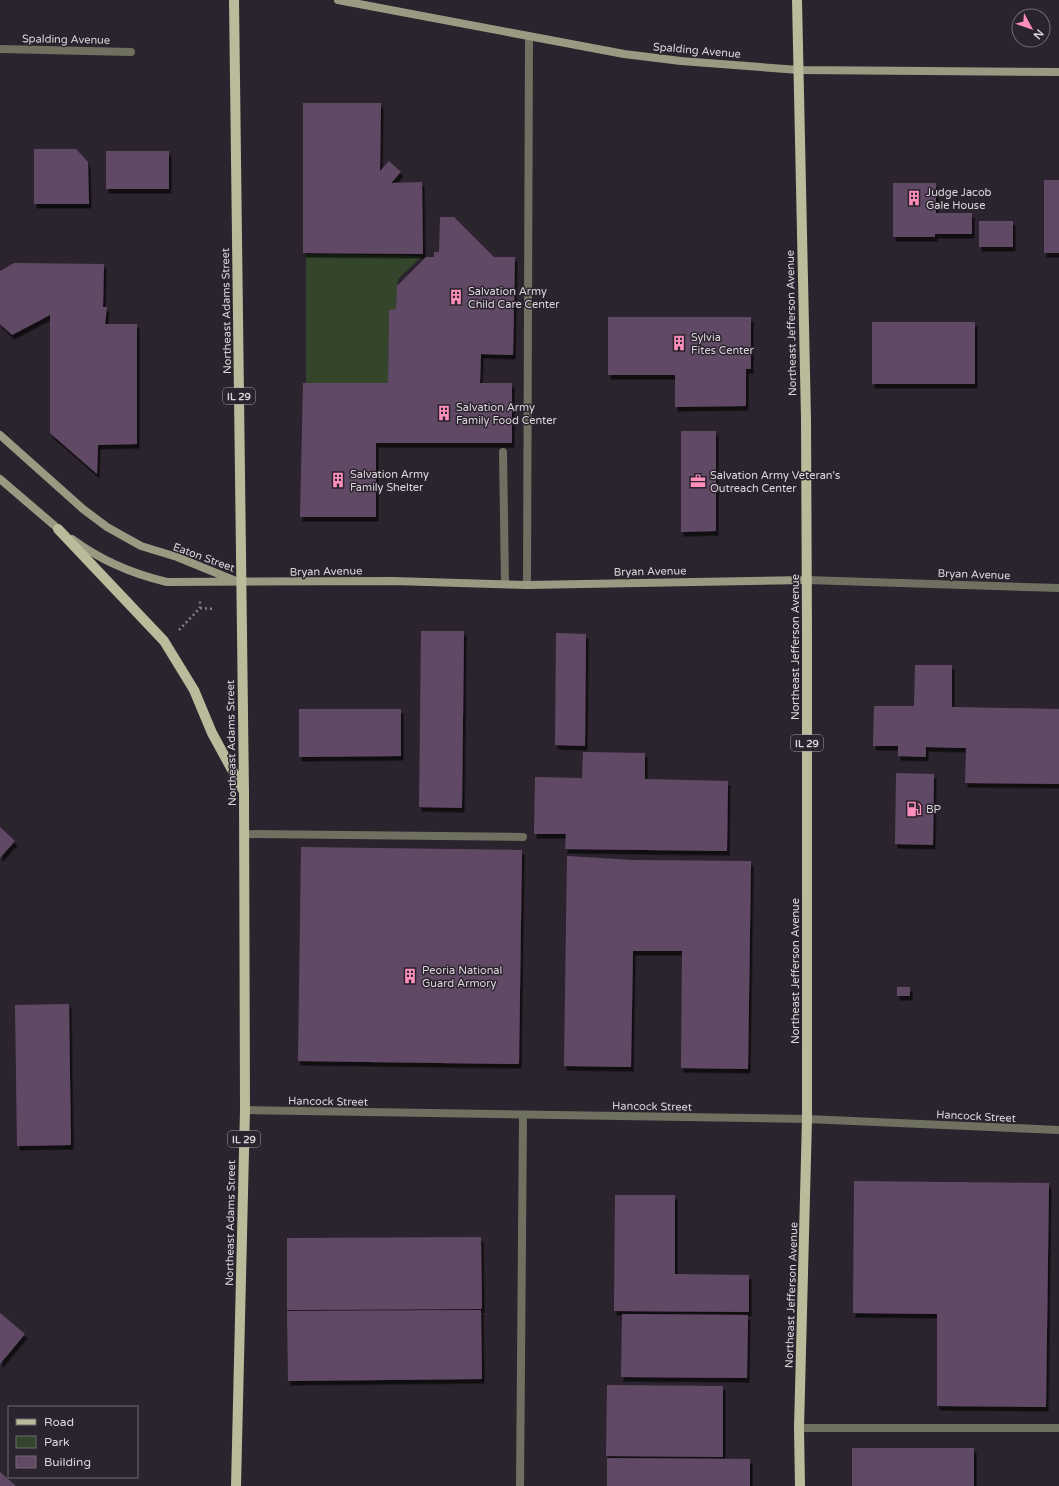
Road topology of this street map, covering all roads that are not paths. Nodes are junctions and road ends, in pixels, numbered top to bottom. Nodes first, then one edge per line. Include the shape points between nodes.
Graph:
1 (234, 0) edge
2 (338, 0) edge
3 (797, 0) edge
4 (529, 36) junction
5 (0, 49) edge
6 (131, 52) dead end
7 (799, 70) junction
8 (1059, 72) edge
9 (0, 434) edge
10 (503, 452) dead end
11 (0, 479) edge
12 (58, 529) junction
13 (807, 580) junction
14 (240, 582) junction
15 (505, 584) junction
16 (526, 585) junction
17 (1059, 588) edge
18 (244, 792) junction
19 (244, 834) junction
20 (523, 837) dead end
21 (245, 1110) junction
22 (522, 1115) junction
23 (807, 1119) junction
24 (1059, 1130) edge
25 (799, 1428) junction
26 (1059, 1428) edge
27 (236, 1486) edge
28 (520, 1486) edge
29 (800, 1486) edge

1 - 14 main road, Northeast Adams Street / IL 29
2 - 4 street, Spalding Avenue
3 - 7 main road, Northeast Jefferson Avenue / IL 29
4 - 7 street, Spalding Avenue via 624,54
4 - 16 street
5 - 6 street, Spalding Avenue
7 - 8 street, Spalding Avenue
7 - 13 main road, Northeast Jefferson Avenue / IL 29
9 - 14 street, Eaton Street via 83,509 123,537
10 - 15 street
11 - 12 street, Eaton Street
12 - 14 street, Eaton Street via 78,544 121,568 143,576 167,582
12 - 18 main road via 164,641 194,690 212,732
13 - 16 street, Bryan Avenue
13 - 17 street, Bryan Avenue
13 - 23 main road, Northeast Jefferson Avenue / IL 29
14 - 15 street, Bryan Avenue via 393,581
14 - 18 main road, Northeast Adams Street / IL 29
15 - 16 street, Bryan Avenue
18 - 19 main road, Northeast Adams Street / IL 29
19 - 20 street
19 - 21 main road, Northeast Adams Street / IL 29
21 - 22 street, Hancock Street
21 - 27 main road, Northeast Adams Street / IL 29
22 - 23 street, Hancock Street
22 - 28 street
23 - 24 street, Hancock Street
23 - 25 main road, Northeast Jefferson Avenue / IL 29
25 - 26 street
25 - 29 main road, Northeast Jefferson Avenue / IL 29

